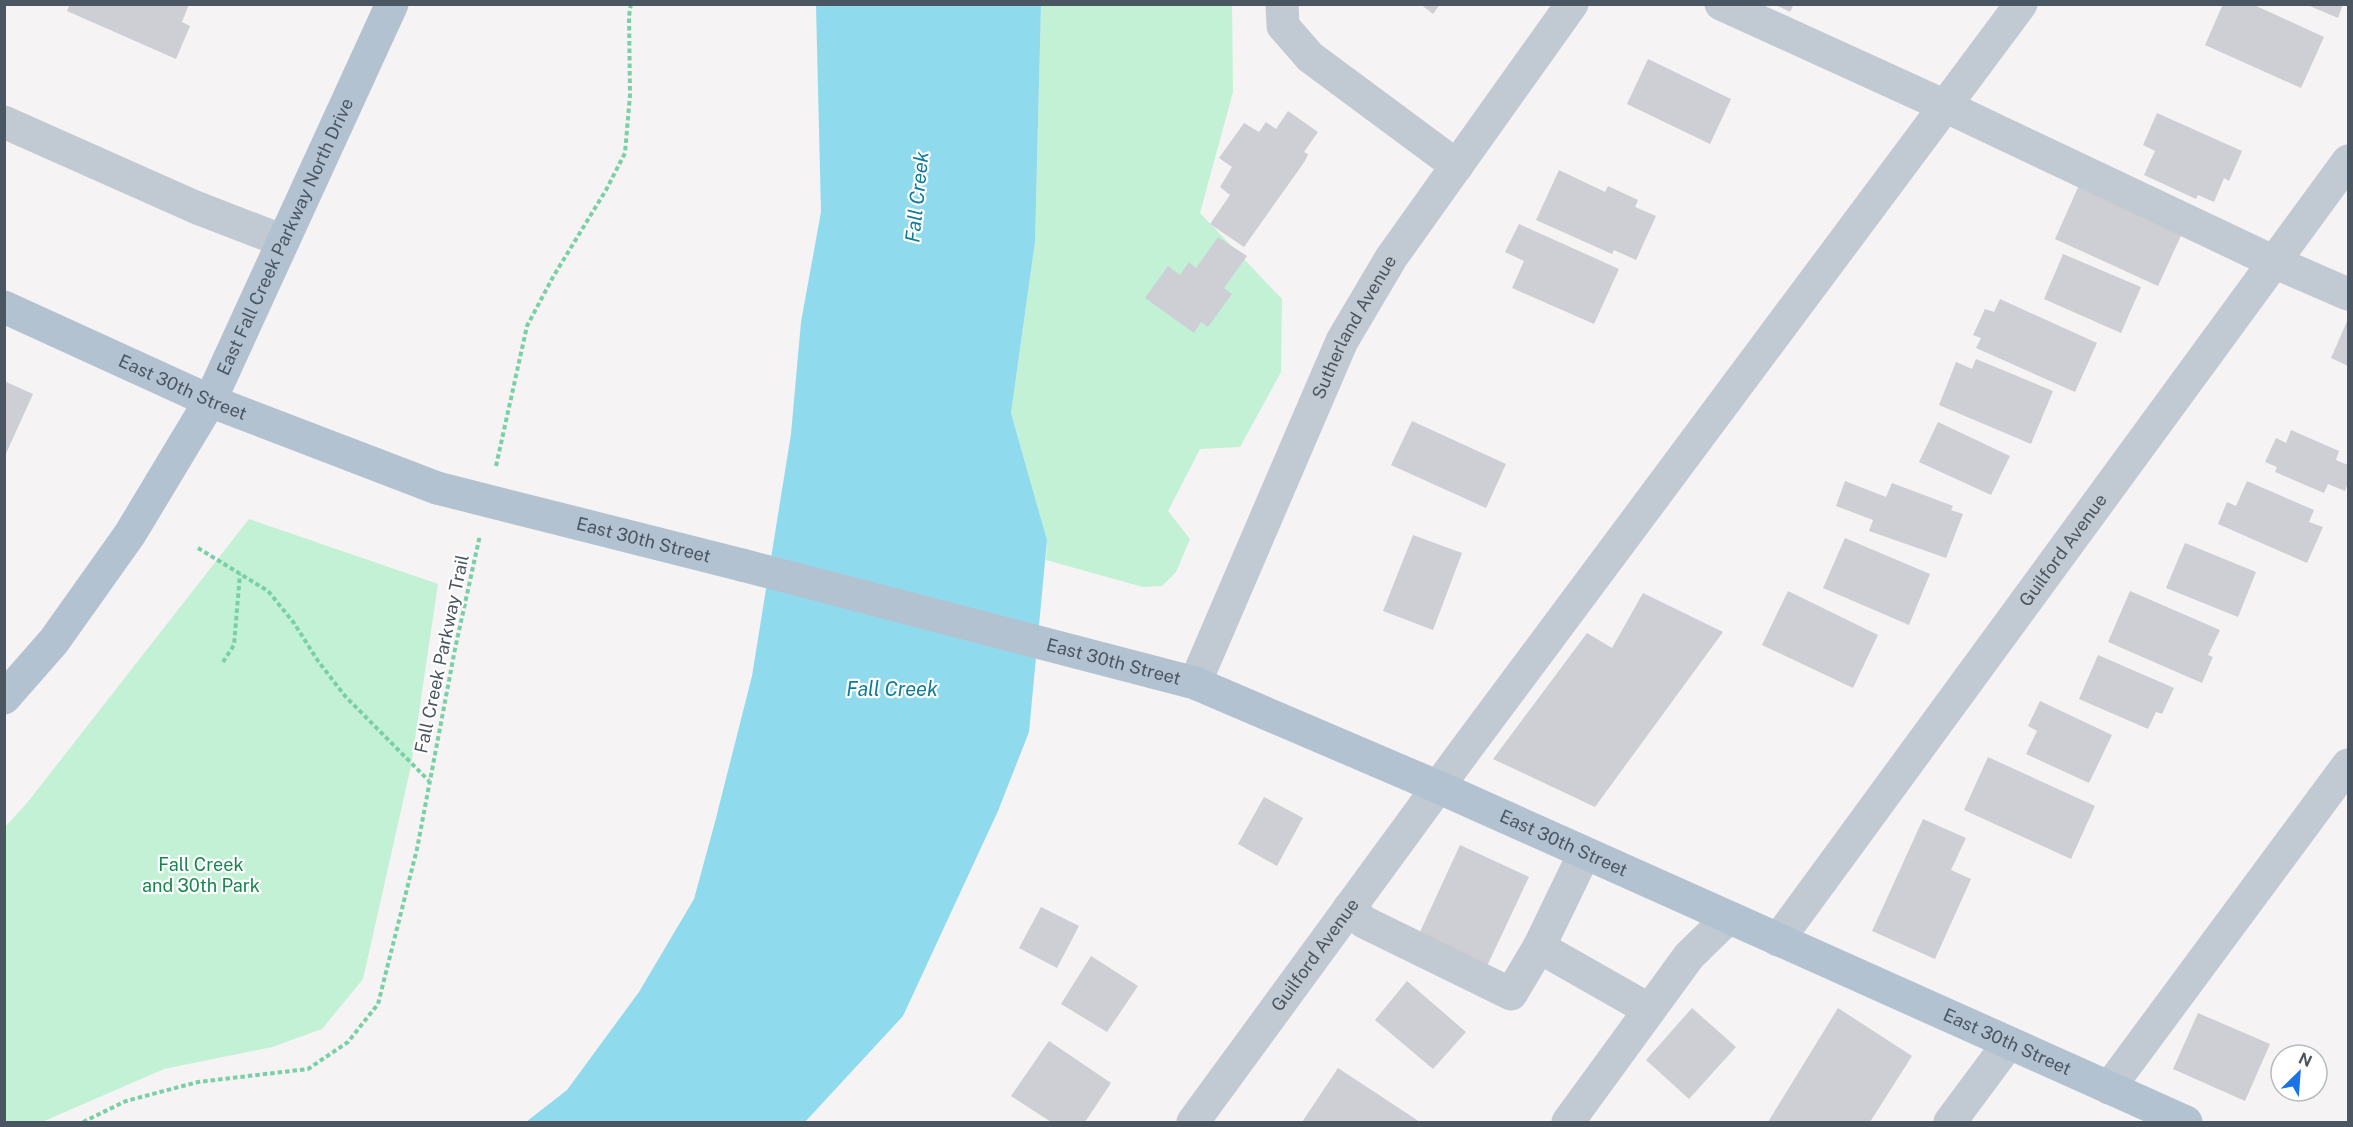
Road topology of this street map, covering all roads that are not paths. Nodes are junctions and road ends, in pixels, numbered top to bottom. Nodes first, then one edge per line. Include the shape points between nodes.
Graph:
1 (392, 4) edge
2 (1282, 4) edge
3 (1572, 4) edge
4 (1722, 4) edge
5 (2021, 4) edge
6 (1945, 106) junction
7 (4, 122) edge
8 (2349, 161) edge
9 (1457, 166) junction
10 (283, 241) junction
11 (2274, 262) junction
12 (2349, 294) edge
13 (4, 307) edge
14 (210, 401) junction
15 (1195, 683) junction
16 (4, 698) edge
17 (2349, 765) edge
18 (1438, 787) junction
19 (1584, 854) junction
20 (1349, 908) junction
21 (1728, 918) junction
22 (1778, 940) junction
23 (1539, 947) junction
24 (1648, 1009) junction
25 (2008, 1044) junction
26 (2109, 1088) junction
27 (1192, 1122) edge
28 (1568, 1122) edge
29 (1950, 1122) edge
30 (2186, 1122) edge

1 - 10 main road, East Fall Creek Parkway North Drive
2 - 9 street via 1283,26 1310,57
3 - 9 street, Sutherland Avenue
4 - 6 street
5 - 6 street, Guilford Avenue
6 - 11 street
6 - 18 street, Guilford Avenue
7 - 10 street via 195,207
8 - 11 street, Guilford Avenue
9 - 15 street, Sutherland Avenue via 1391,258 1342,341
10 - 14 main road, East Fall Creek Parkway North Drive
11 - 12 street
11 - 22 street, Guilford Avenue
13 - 14 main road, East 30th Street
14 - 15 main road, East 30th Street, bridge via 437,488
14 - 16 main road, East Fall Creek Parkway North Drive via 123,543 54,641
15 - 18 main road, East 30th Street
17 - 26 street
18 - 19 main road, East 30th Street
18 - 20 street, Guilford Avenue
19 - 21 main road, East 30th Street
19 - 23 street
20 - 23 street via 1364,922 1511,994
20 - 27 street, Guilford Avenue
21 - 22 main road, East 30th Street
21 - 24 street via 1689,956
22 - 25 main road, East 30th Street
23 - 24 street
24 - 28 street
25 - 26 main road, East 30th Street
25 - 29 street
26 - 30 main road, East 30th Street

